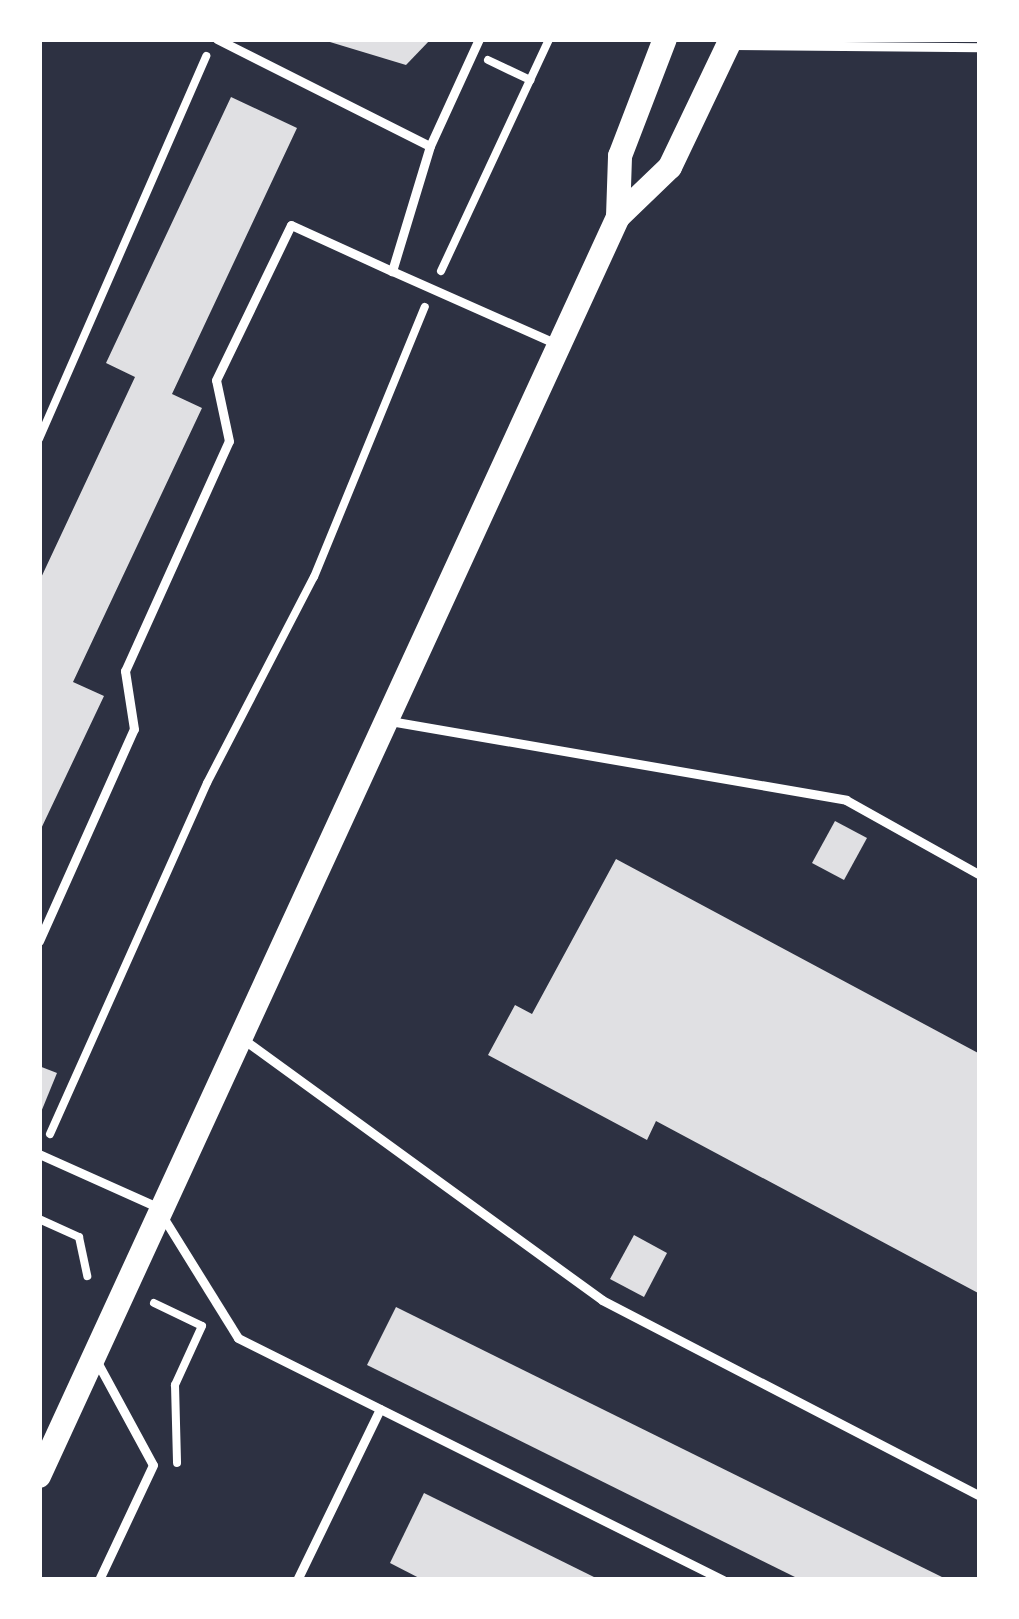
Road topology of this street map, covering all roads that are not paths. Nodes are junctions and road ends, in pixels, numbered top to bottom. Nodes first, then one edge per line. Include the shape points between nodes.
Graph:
1 (479, 39) edge
2 (664, 39) edge
3 (217, 40) edge
4 (730, 42) edge
5 (980, 47) edge
6 (430, 146) junction
7 (618, 217) junction
8 (392, 272) junction
9 (560, 345) junction
10 (390, 721) junction
11 (980, 875) edge
12 (39, 941) edge
13 (243, 1039) junction
14 (40, 1154) edge
15 (163, 1213) junction
16 (95, 1360) junction
17 (380, 1409) junction
18 (39, 1476) edge
19 (980, 1496) edge
20 (99, 1580) edge
21 (297, 1580) edge
22 (724, 1580) edge

1 - 6 lane
2 - 7 main road via 620,156
3 - 6 lane
4 - 5 lane
4 - 7 main road via 670,167
6 - 8 lane
7 - 9 main road
8 - 9 lane
8 - 12 lane via 291,225 216,380 229,441 125,671 134,729
9 - 10 main road
10 - 11 lane via 846,800
10 - 13 main road
13 - 15 main road
13 - 19 lane via 602,1300
14 - 15 lane
15 - 16 main road
15 - 17 lane via 238,1338
16 - 18 main road
16 - 20 lane via 153,1465
17 - 21 lane
17 - 22 lane

